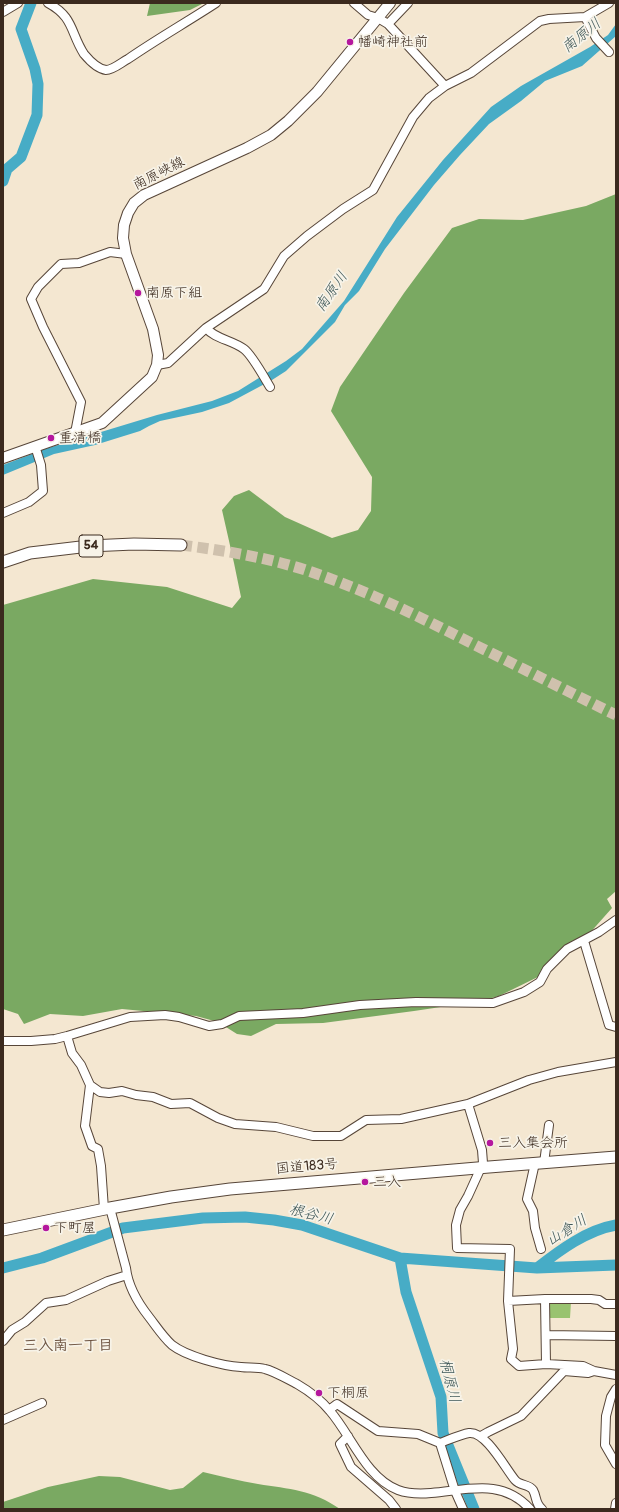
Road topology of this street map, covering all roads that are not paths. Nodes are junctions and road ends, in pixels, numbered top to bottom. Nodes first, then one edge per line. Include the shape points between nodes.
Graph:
1 (18, 3) edge
2 (48, 3) edge
3 (216, 3) edge
4 (354, 3) edge
5 (390, 3) edge
6 (408, 3) edge
7 (605, 4) edge
8 (3, 12) edge
9 (585, 16) junction
10 (378, 18) junction
11 (388, 24) junction
12 (609, 52) dead end
13 (446, 86) junction
14 (126, 254) junction
15 (206, 328) junction
16 (158, 365) junction
17 (270, 387) dead end
18 (75, 433) junction
19 (36, 448) junction
20 (3, 458) edge
21 (3, 513) edge
22 (181, 545) tunnel mouth
23 (3, 562) edge
24 (616, 920) edge
25 (584, 941) junction
26 (616, 1027) edge
27 (67, 1036) junction
28 (3, 1041) edge
29 (616, 1062) edge
30 (90, 1085) junction
31 (468, 1104) junction
32 (549, 1125) dead end
33 (616, 1158) edge
34 (539, 1163) junction
35 (480, 1168) junction
36 (107, 1208) junction
37 (3, 1230) edge
38 (541, 1249) dead end
39 (126, 1272) junction
40 (545, 1299) junction
41 (508, 1301) junction
42 (616, 1304) edge
43 (546, 1335) junction
44 (616, 1336) edge
45 (3, 1341) edge
46 (546, 1364) junction
47 (594, 1371) junction
48 (616, 1375) edge
49 (616, 1388) edge
50 (42, 1403) dead end
51 (609, 1404) junction
52 (616, 1409) edge
53 (329, 1410) junction
54 (3, 1420) edge
55 (348, 1436) junction
56 (481, 1436) junction
57 (441, 1443) junction
58 (616, 1464) edge
59 (519, 1484) junction
60 (456, 1490) junction
61 (515, 1496) junction
62 (616, 1503) edge
63 (396, 1509) edge
64 (463, 1509) edge
65 (530, 1509) edge
66 (542, 1509) edge
67 (615, 1509) edge

1 - 8 street
2 - 3 street via 64,13 88,58 97,66 108,70
4 - 10 street via 368,15
5 - 10 main road, 南原峡線
6 - 11 street
7 - 9 street
9 - 12 street via 596,38
9 - 13 street via 540,21 472,73
10 - 11 street
10 - 14 main road, 南原峡線 via 317,92 271,134 247,148 144,195 134,203 124,225
11 - 13 street
13 - 15 street via 429,98 413,118 373,190 343,209 284,256 264,289
14 - 16 main road, 南原峡線 via 154,329
14 - 18 street via 110,252 79,262 61,264 38,287 31,299 42,328 80,402
15 - 16 street via 168,363
15 - 17 street via 245,349
16 - 18 main road via 152,376 109,418
18 - 19 main road
19 - 20 main road
19 - 21 street via 41,465 43,491 29,502
22 - 23 highway, 54 via 89,546 30,553
24 - 25 street
25 - 26 street via 609,1025
25 - 27 street via 567,949 547,969 540,982 524,992 493,1003 416,1002 360,1005 303,1013 239,1016 222,1024 209,1026 165,1015 130,1017
27 - 28 street via 31,1041
27 - 30 street via 72,1053
29 - 31 street via 529,1080
30 - 31 street via 100,1092 122,1092 153,1097 171,1104 190,1103 235,1124 276,1128 313,1136 341,1136 366,1120 401,1119
30 - 36 street via 85,1126 92,1146 98,1149
31 - 35 street via 482,1150 483,1163
32 - 34 street
33 - 34 highway, 国道183号
34 - 35 highway, 国道183号
34 - 38 street via 527,1200 534,1211 535,1228
35 - 36 highway, 国道183号 via 230,1189
35 - 41 street via 460,1210 456,1225 457,1248 510,1249
36 - 37 highway, 国道183号
36 - 39 street
39 - 45 street via 66,1300 46,1303 12,1330
39 - 53 street via 132,1291 144,1310 172,1344 182,1351 194,1357 239,1367 265,1368 313,1394
40 - 41 street
40 - 42 street via 591,1299 604,1304
40 - 43 street
41 - 46 street via 513,1349 511,1359 519,1366
43 - 44 street
43 - 46 street
46 - 47 street via 583,1366
47 - 48 street
47 - 56 street via 564,1371 521,1416
49 - 51 street
50 - 54 street
51 - 52 street
51 - 58 street via 605,1445
53 - 55 street
53 - 57 street via 337,1404 378,1430 418,1434
55 - 60 street via 366,1464 397,1490 415,1494
55 - 63 street via 340,1444 351,1467
56 - 57 street via 469,1433
56 - 59 street
57 - 60 street
59 - 61 street
59 - 66 street via 532,1489 536,1503
60 - 61 street via 494,1488
60 - 64 street
61 - 65 street
62 - 67 street

